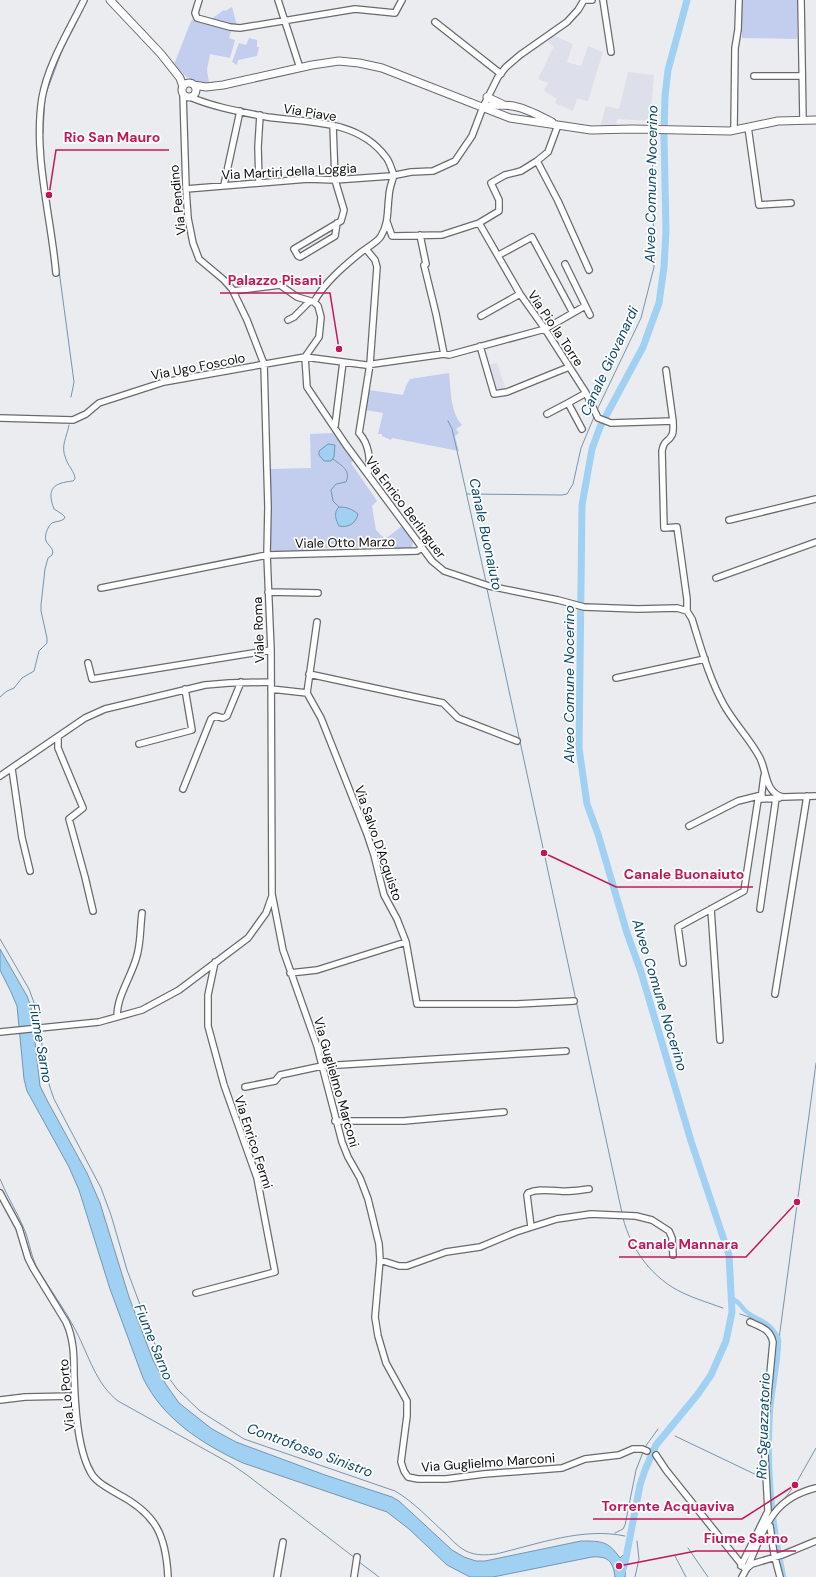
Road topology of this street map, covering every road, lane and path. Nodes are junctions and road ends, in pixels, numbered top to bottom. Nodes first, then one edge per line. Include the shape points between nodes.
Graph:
1 (84, 0) edge
2 (110, 0) edge
3 (200, 0) edge
4 (278, 0) edge
5 (402, 0) edge
6 (584, 0) edge
7 (592, 0) edge
8 (603, 0) edge
9 (738, 0) edge
10 (801, 0) edge
11 (285, 21) junction
12 (435, 22) dead end
13 (611, 52) dead end
14 (300, 68) junction
15 (501, 74) junction
16 (754, 76) dead end
17 (802, 76) junction
18 (190, 91) junction
19 (487, 97) junction
20 (502, 104) junction
21 (517, 106) junction
22 (483, 107) junction
23 (240, 111) junction
24 (498, 114) junction
25 (260, 115) junction
26 (515, 119) junction
27 (803, 120) junction
28 (816, 120) edge
29 (333, 125) junction
30 (558, 125) junction
31 (748, 127) junction
32 (734, 130) junction
33 (537, 161) junction
34 (394, 175) junction
35 (335, 180) junction
36 (259, 183) junction
37 (224, 185) junction
38 (186, 189) junction
39 (791, 203) dead end
40 (387, 222) junction
41 (337, 223) junction
42 (480, 223) junction
43 (420, 235) junction
44 (366, 248) junction
45 (499, 255) junction
46 (565, 264) dead end
47 (589, 270) dead end
48 (56, 273) dead end
49 (233, 291) junction
50 (520, 294) junction
51 (312, 302) junction
52 (585, 306) junction
53 (573, 313) junction
54 (590, 315) dead end
55 (481, 316) dead end
56 (288, 320) dead end
57 (545, 329) junction
58 (480, 346) junction
59 (444, 354) junction
60 (305, 357) junction
61 (343, 362) junction
62 (264, 364) junction
63 (370, 364) junction
64 (569, 367) junction
65 (666, 370) dead end
66 (586, 393) junction
67 (568, 403) junction
68 (548, 414) dead end
69 (0, 418) edge
70 (673, 421) junction
71 (335, 426) junction
72 (582, 429) dead end
73 (368, 474) junction
74 (816, 498) edge
75 (729, 520) dead end
76 (816, 542) edge
77 (422, 548) junction
78 (267, 555) junction
79 (716, 578) dead end
80 (101, 588) dead end
81 (268, 592) junction
82 (318, 593) dead end
83 (687, 611) junction
84 (317, 622) dead end
85 (271, 650) junction
86 (705, 659) junction
87 (88, 663) dead end
88 (309, 674) junction
89 (616, 678) dead end
90 (241, 682) junction
91 (271, 682) junction
92 (185, 689) junction
93 (271, 689) junction
94 (306, 693) junction
95 (58, 738) junction
96 (517, 741) dead end
97 (139, 744) dead end
98 (12, 769) junction
99 (765, 770) junction
100 (0, 776) edge
101 (183, 789) dead end
102 (807, 796) junction
103 (816, 796) edge
104 (761, 797) junction
105 (784, 797) junction
106 (776, 798) junction
107 (689, 826) dead end
108 (30, 871) dead end
109 (272, 894) junction
110 (711, 909) junction
111 (760, 909) dead end
112 (93, 911) dead end
113 (142, 913) dead end
114 (406, 942) junction
115 (215, 962) junction
116 (683, 963) dead end
117 (290, 973) junction
118 (775, 994) dead end
119 (574, 1001) dead end
120 (117, 1018) junction
121 (0, 1032) edge
122 (720, 1040) dead end
123 (566, 1051) dead end
124 (322, 1066) junction
125 (245, 1088) dead end
126 (504, 1112) dead end
127 (335, 1121) junction
128 (589, 1189) dead end
129 (0, 1193) edge
130 (531, 1227) junction
131 (673, 1255) dead end
132 (380, 1260) junction
133 (196, 1293) dead end
134 (750, 1322) dead end
135 (75, 1396) junction
136 (0, 1400) edge
137 (647, 1451) dead end
138 (656, 1454) dead end
139 (816, 1488) edge
140 (769, 1523) junction
141 (816, 1541) edge
142 (283, 1542) dead end
143 (775, 1557) junction
144 (356, 1559) dead end
145 (745, 1568) junction
146 (168, 1577) edge
147 (277, 1577) edge
148 (354, 1577) edge
149 (742, 1577) edge
150 (780, 1577) edge

1 - 48 street via 50,73 42,97 39,145
2 - 18 main road via 145,36
3 - 11 street via 195,14 197,18 230,27 240,28
4 - 11 street
5 - 11 street via 395,13 355,9
6 - 7 street
6 - 15 street, Via Martiri della Loggia via 567,22 520,55
8 - 13 street
9 - 32 street
10 - 17 street
11 - 14 street
12 - 15 street
14 - 18 main road
14 - 22 main road via 339,61 376,66
15 - 19 street, Via Martiri della Loggia
16 - 17 street
17 - 27 street
18 - 23 street, Via Piave via 203,101
18 - 38 street, Via Pendino via 183,106
19 - 20 main road
19 - 22 street, Via Martiri della Loggia
20 - 21 main road
20 - 22 main road
20 - 24 main road via 497,110
21 - 26 main road via 519,111
21 - 30 main road
22 - 24 main road
22 - 34 street, Via Martiri della Loggia via 472,136 455,161 433,171
23 - 25 street, Via Piave
23 - 37 street
24 - 26 main road
25 - 29 street, Via Piave
25 - 36 street
26 - 30 main road
27 - 28 main road
27 - 31 main road via 778,121
29 - 34 street, Via Piave via 369,140 385,156
29 - 35 street
30 - 32 main road via 599,131
30 - 33 street via 548,152
31 - 32 main road
31 - 39 street via 759,205
33 - 42 street via 521,171 505,175 491,183 499,200 499,211
33 - 47 street
34 - 35 street, Via Martiri della Loggia
34 - 40 street
35 - 36 street, Via Martiri della Loggia via 308,179
35 - 41 street via 344,210 341,221
36 - 37 street, Via Martiri della Loggia
37 - 38 street, Via Martiri della Loggia
38 - 49 street, Via Pendino via 188,218 198,259 224,280
40 - 43 street via 392,236
40 - 44 street via 378,240
41 - 41 street via 335,236 300,258 298,256 294,249
42 - 43 street via 442,235
42 - 45 street, Via Pio la Torre
43 - 59 street via 426,264 424,265
44 - 51 street via 340,271
44 - 63 street via 377,267
45 - 50 street, Via Pio la Torre
45 - 53 street via 532,237
46 - 52 street
49 - 51 street via 280,285 298,298
49 - 62 street, Via Pendino
50 - 55 street
50 - 57 street, Via Pio la Torre
51 - 56 street
51 - 60 street via 318,306 321,326 319,337
52 - 53 street, Via Ugo Foscolo
52 - 54 street
53 - 57 street, Via Ugo Foscolo
57 - 58 street, Via Ugo Foscolo
57 - 64 street, Via Pio la Torre
58 - 59 street, Via Ugo Foscolo via 449,355
58 - 64 street via 494,394 507,392
59 - 63 street, Via Ugo Foscolo
60 - 61 street, Via Ugo Foscolo
60 - 62 street, Via Ugo Foscolo
60 - 71 street, Via Enrico Berlinguer via 307,387
61 - 63 street, Via Ugo Foscolo
61 - 71 street
62 - 69 street, Via Ugo Foscolo via 164,382 99,403 86,414 73,420
62 - 78 street, Viale Roma
63 - 73 street via 359,433 367,448
64 - 66 street, Via Pio la Torre
65 - 70 street
66 - 67 street
66 - 70 street, Via Pio la Torre via 598,418 607,422
67 - 68 street
67 - 72 street
70 - 83 street via 672,436 666,441 662,451 664,528 678,527 688,599
71 - 73 street, Via Enrico Berlinguer
73 - 77 street, Via Enrico Berlinguer
74 - 75 street
76 - 79 street
77 - 78 street, Viale Otto Marzo via 417,552
77 - 83 street, Via Enrico Berlinguer via 444,571 486,585 584,607 638,610 677,608
78 - 80 street, Viale Otto Marzo
78 - 81 street, Viale Roma
81 - 82 street
81 - 85 street, Viale Roma
83 - 86 street
84 - 88 street
85 - 87 street via 92,679
85 - 91 street, Viale Roma
86 - 89 street
86 - 99 street via 725,706
88 - 94 street
88 - 96 street via 443,702 458,718
90 - 91 street
90 - 92 street
90 - 101 street via 227,716 215,716 211,720
91 - 93 street, Viale Roma
92 - 95 street via 105,709 85,718
92 - 97 street via 192,730
93 - 94 street
93 - 109 street, Viale Roma
94 - 114 street, Via Salvo D'Acquisto via 321,718 367,834 384,895
95 - 98 street
95 - 112 street via 58,748 83,808 69,819
98 - 100 street
98 - 108 street via 22,838
99 - 104 street
99 - 105 street via 772,791
102 - 103 street
102 - 105 street
102 - 118 street
104 - 106 street
104 - 107 street via 738,801
104 - 110 street via 758,800 744,891
105 - 106 street
106 - 111 street
109 - 115 street via 266,913 248,938
109 - 117 street, Via Guglielmo Marconi
110 - 116 street via 678,927
110 - 122 street
113 - 120 street via 137,958 120,996
114 - 117 street via 317,970
114 - 119 street, Via Salvo D'Acquisto via 417,1004
115 - 120 street via 162,1000
115 - 133 street, Via Enrico Fermi via 208,995 208,1026 224,1085 257,1178 275,1272
117 - 124 street, Via Guglielmo Marconi
120 - 121 street via 45,1029
123 - 124 street
124 - 125 street via 280,1075 275,1081
124 - 127 street, Via Guglielmo Marconi
126 - 127 street via 404,1121
127 - 132 street, Via Guglielmo Marconi via 348,1157 368,1199 379,1244
128 - 130 street via 559,1192 552,1189 528,1193
129 - 135 street, Via Lo Porto via 19,1228 33,1268 70,1331
130 - 131 street via 557,1219 591,1214 644,1217 669,1231
130 - 132 street via 480,1247 441,1253 406,1266
132 - 137 street, Via Guglielmo Marconi via 375,1317 386,1363 407,1400 401,1462 408,1477 446,1479 562,1468 586,1459 619,1455 633,1449
134 - 145 street via 768,1330 773,1342 764,1437 768,1510
135 - 136 street
135 - 146 street, Via Lo Porto via 82,1448 90,1471 99,1482 143,1510 150,1518 164,1542
138 - 145 street
139 - 140 street via 791,1497 777,1510
140 - 143 street
140 - 145 street
141 - 143 street
142 - 147 street
143 - 145 street
143 - 150 street
144 - 148 street
145 - 149 street

